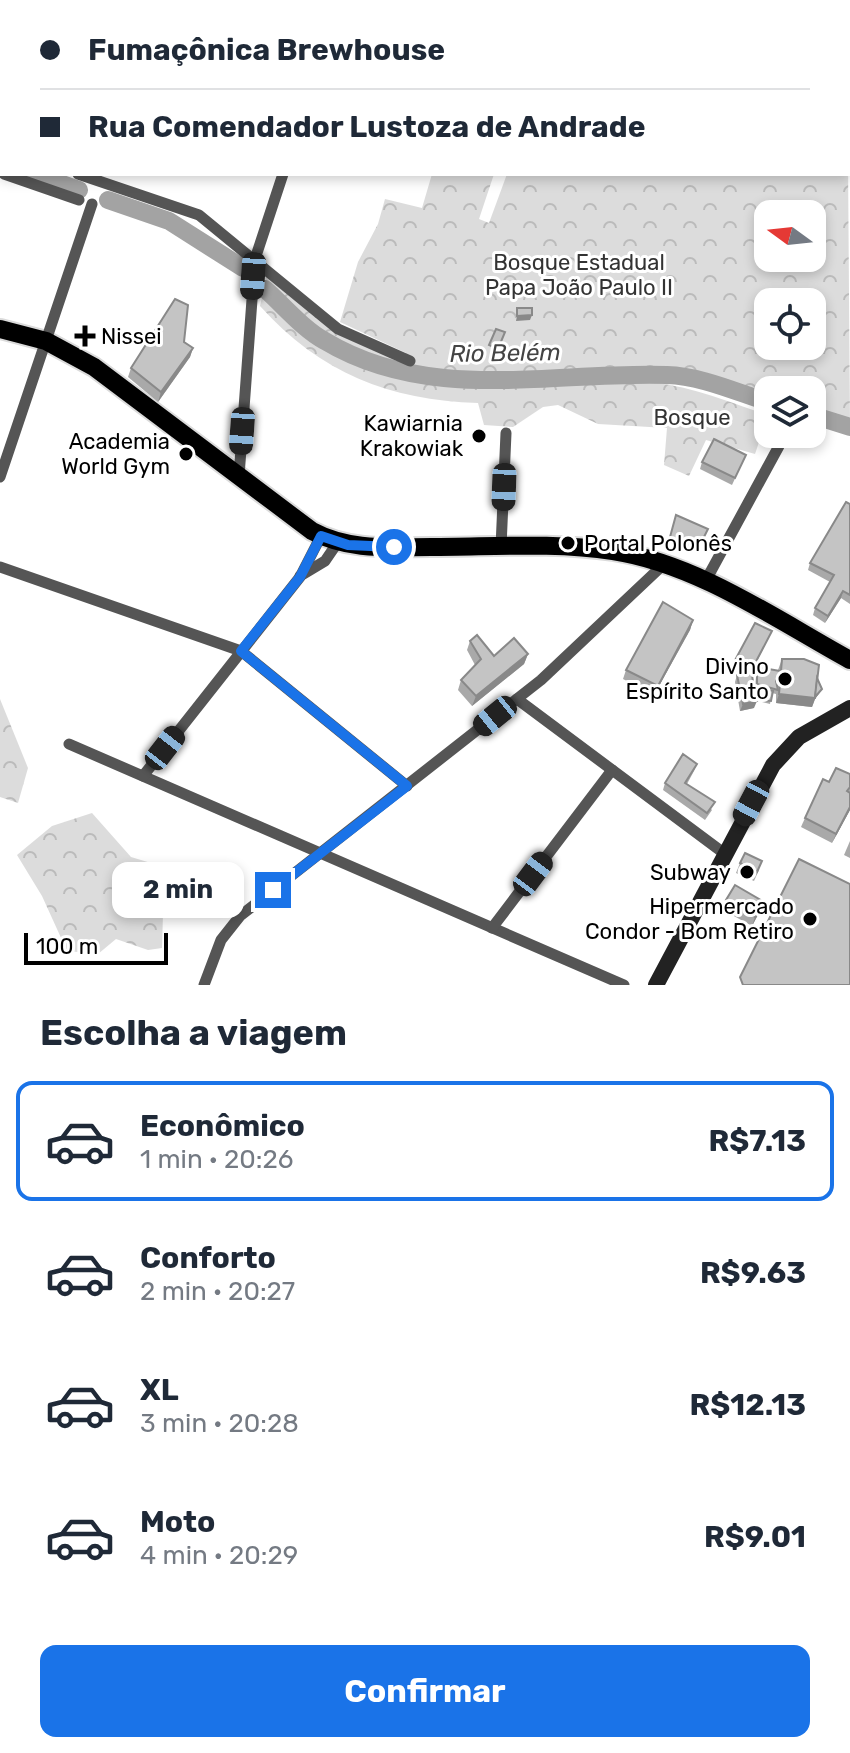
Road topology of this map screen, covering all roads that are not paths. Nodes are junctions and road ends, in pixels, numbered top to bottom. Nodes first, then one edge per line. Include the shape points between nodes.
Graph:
1 (11, 176) edge
2 (282, 176) edge
3 (100, 178) edge
4 (79, 200) dead end
5 (92, 204) dead end
6 (255, 259) junction
7 (0, 329) edge
8 (46, 341) junction
9 (410, 361) dead end
10 (506, 433) dead end
11 (778, 448) edge
12 (239, 476) junction
13 (0, 477) edge
14 (330, 539) junction
15 (501, 547) junction
16 (664, 564) junction
17 (0, 567) edge
18 (300, 577) junction
19 (705, 582) junction
20 (241, 651) junction
21 (850, 660) edge
22 (517, 699) junction
23 (850, 708) edge
24 (69, 744) dead end
25 (612, 770) junction
26 (143, 776) junction
27 (407, 786) junction
28 (320, 853) junction
29 (725, 854) junction
30 (492, 928) junction
31 (204, 985) edge
32 (624, 985) edge
33 (656, 985) edge

1 - 4 street
2 - 6 street
3 - 6 street via 199,215
5 - 8 street
6 - 9 street via 338,329
6 - 12 street
7 - 8 main road
8 - 12 main road via 94,367
8 - 13 street
10 - 15 street
11 - 19 street
12 - 14 main road
14 - 15 main road via 367,547
14 - 18 street
14 - 18 street via 329,557
15 - 16 main road via 604,550
16 - 19 main road
16 - 22 street
17 - 20 street
18 - 20 street
19 - 21 main road
20 - 26 street
20 - 27 street
22 - 25 street
22 - 27 street
23 - 29 main road via 780,754
24 - 26 street
25 - 29 street
25 - 30 street
26 - 28 street
27 - 28 street
28 - 30 street
28 - 31 street via 231,926
29 - 33 main road
30 - 32 street

